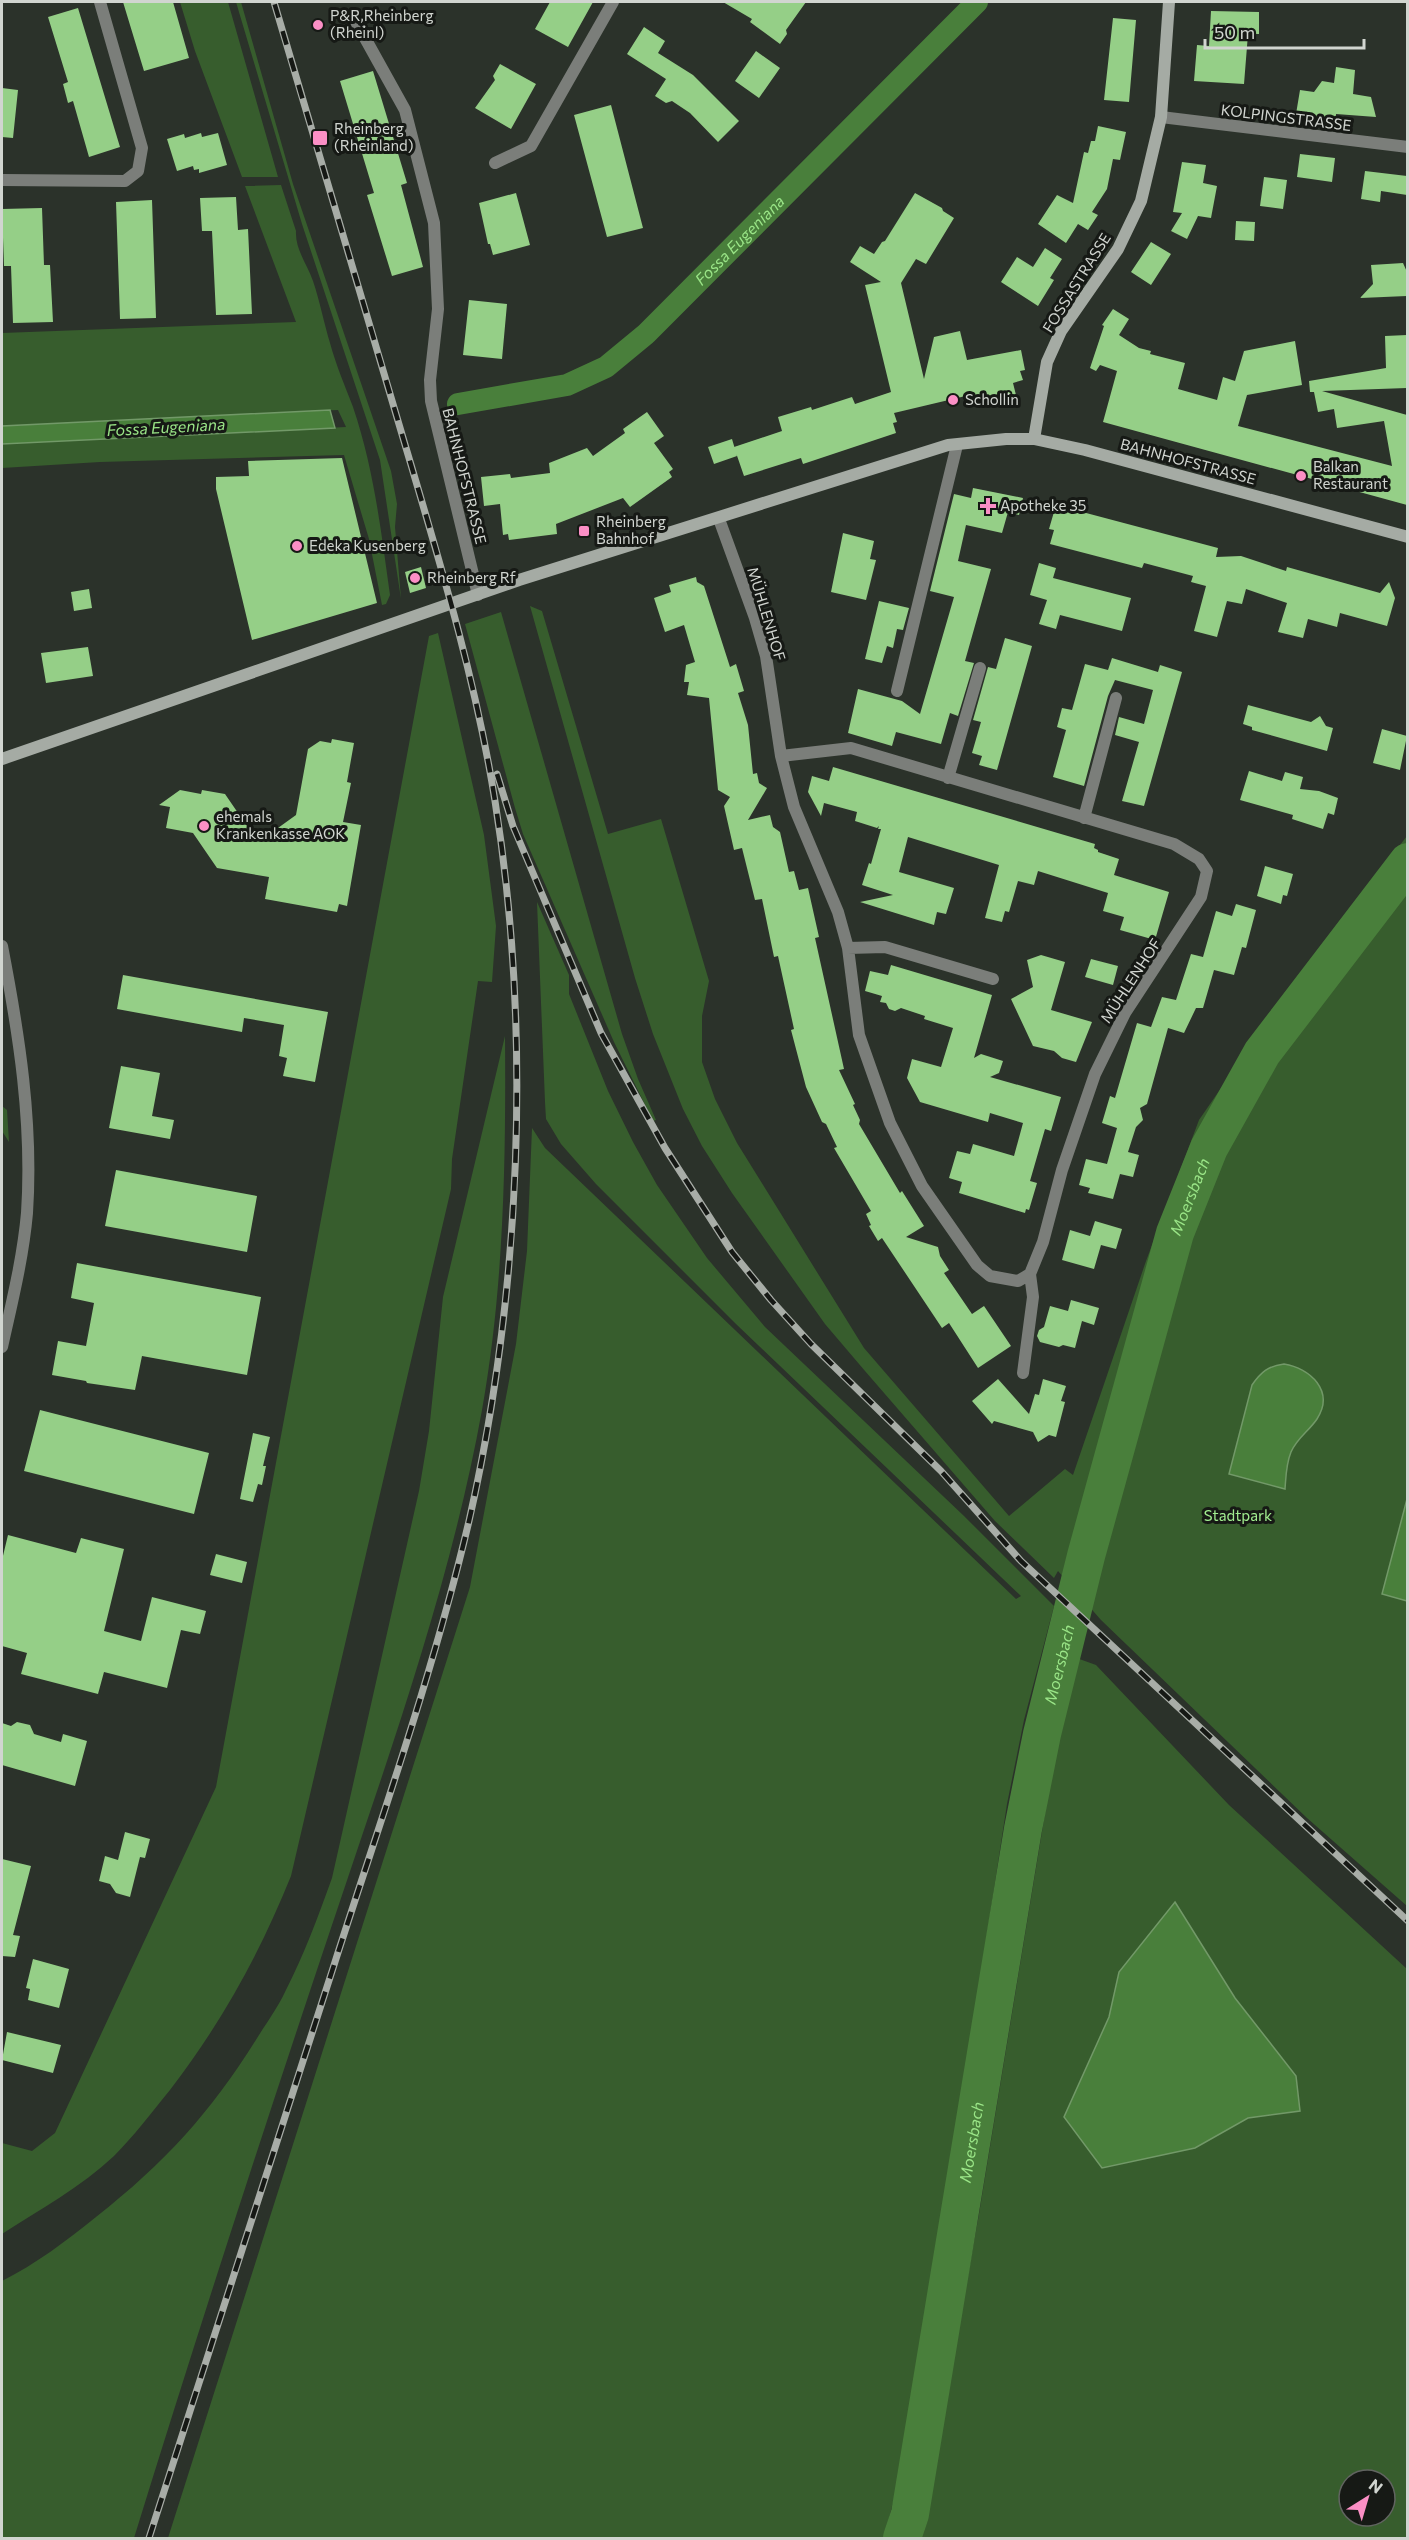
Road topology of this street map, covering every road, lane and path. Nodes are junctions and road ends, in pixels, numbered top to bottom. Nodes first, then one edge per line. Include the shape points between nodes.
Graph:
1 (100, 2) edge
2 (613, 2) edge
3 (1169, 2) edge
4 (355, 20) dead end
5 (1161, 117) junction
6 (1407, 147) edge
7 (495, 163) dead end
8 (2, 180) edge
9 (1034, 440) junction
10 (957, 445) junction
11 (719, 519) junction
12 (1407, 537) edge
13 (478, 595) junction
14 (980, 668) dead end
15 (897, 691) dead end
16 (1116, 698) dead end
17 (781, 756) junction
18 (2, 759) edge
19 (948, 778) junction
20 (1084, 818) junction
21 (2, 946) edge
22 (848, 948) junction
23 (993, 979) dead end
24 (1030, 1274) junction
25 (2, 1347) edge
26 (1023, 1373) dead end

1 - 8 street via 142,148 138,171 125,181
2 - 7 street via 531,147
3 - 5 street, FOSSASTRASSE
4 - 13 street, BAHNHOFSTRASSE via 405,110 434,223 438,309 431,401
5 - 6 street, KOLPINGSTRASSE
5 - 9 street, FOSSASTRASSE via 1136,210 1118,249 1061,331 1047,363
9 - 10 street, BAHNHOFSTRASSE
9 - 12 street, BAHNHOFSTRASSE via 1085,450
10 - 11 street, BAHNHOFSTRASSE
10 - 15 street
11 - 13 street, BAHNHOFSTRASSE
11 - 17 street, MÜHLENHOF via 766,656
13 - 18 street, BAHNHOFSTRASSE
14 - 19 street
16 - 20 street
17 - 19 street, MÜHLENHOF via 851,748
17 - 22 street, MÜHLENHOF via 794,807 838,912
19 - 20 street, MÜHLENHOF
20 - 24 street, MÜHLENHOF via 1174,844 1199,859 1207,871 1201,897 1125,1013 1095,1074
21 - 25 street via 22,1062 29,1159 20,1270
22 - 23 street via 885,948
22 - 24 street, MÜHLENHOF via 860,1035 872,1078 922,1186 977,1265 990,1276 1018,1281
24 - 26 street, MÜHLENHOF via 1033,1297

